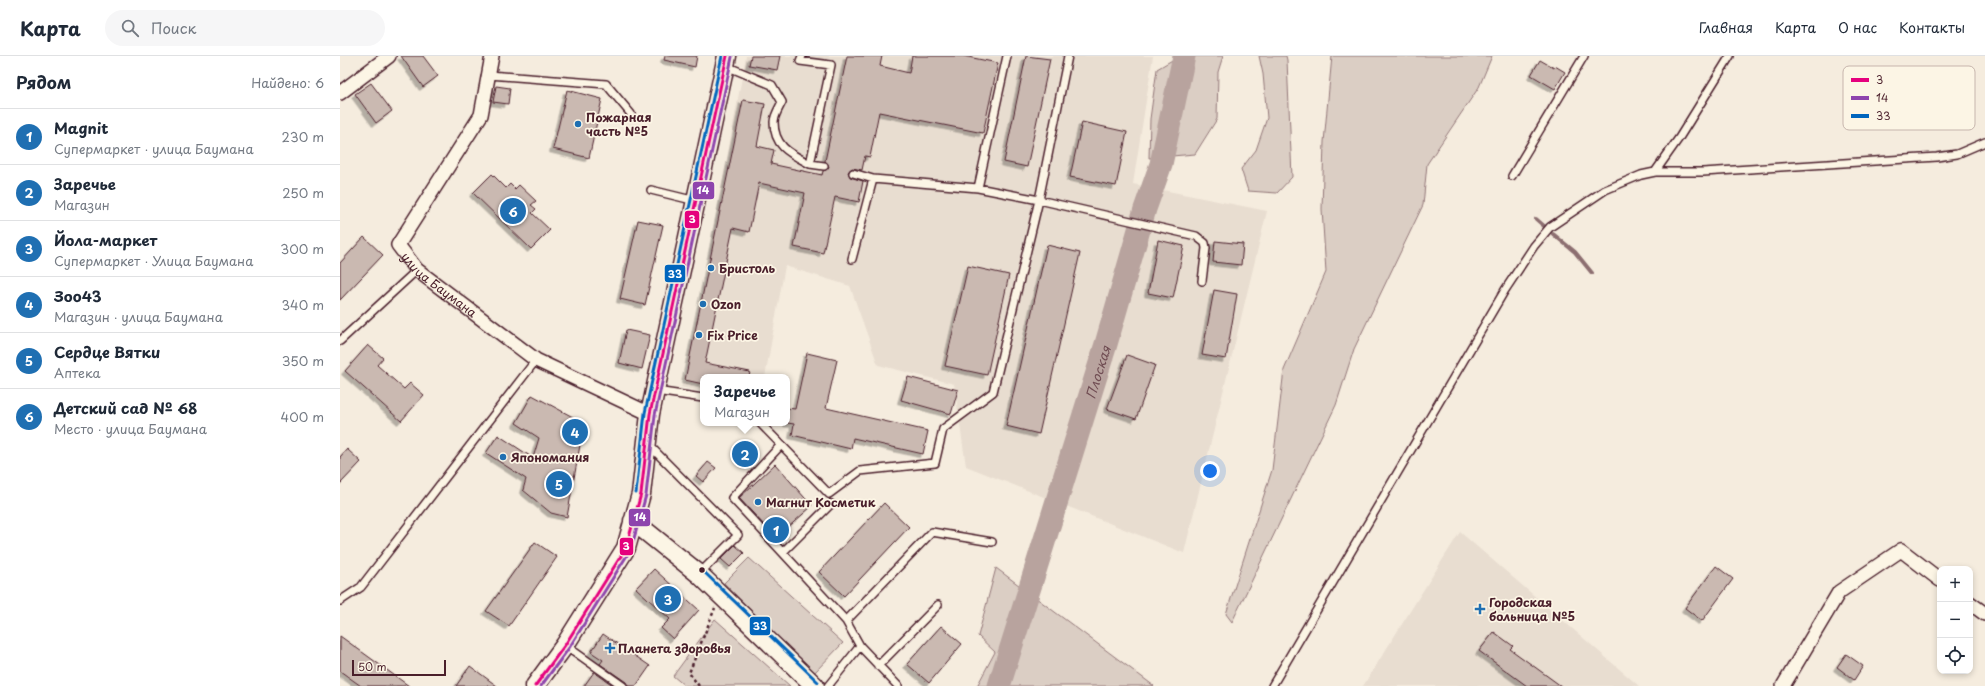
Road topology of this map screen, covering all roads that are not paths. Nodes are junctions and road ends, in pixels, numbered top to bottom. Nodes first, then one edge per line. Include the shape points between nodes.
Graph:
1 (390, 56) edge
2 (492, 56) edge
3 (802, 56) edge
4 (1007, 56) edge
5 (1068, 56) edge
6 (1584, 56) edge
7 (1730, 56) edge
8 (726, 61) edge
9 (489, 75) junction
10 (340, 93) edge
11 (631, 114) dead end
12 (1985, 142) edge
13 (810, 164) junction
14 (824, 166) dead end
15 (1655, 172) junction
16 (853, 173) dead end
17 (1512, 176) dead end
18 (873, 179) junction
19 (978, 188) junction
20 (651, 190) dead end
21 (1039, 200) junction
22 (696, 201) junction
23 (852, 258) dead end
24 (417, 270) junction
25 (1202, 281) dead end
26 (340, 341) edge
27 (536, 360) junction
28 (655, 390) junction
29 (700, 398) edge
30 (650, 414) junction
31 (763, 426) edge
32 (647, 442) junction
33 (781, 445) junction
34 (831, 504) dead end
35 (633, 521) junction
36 (992, 542) dead end
37 (782, 552) junction
38 (699, 574) junction
39 (1937, 578) edge
40 (340, 601) edge
41 (938, 605) dead end
42 (1973, 605) edge
43 (1985, 614) edge
44 (846, 621) junction
45 (565, 645) junction
46 (860, 646) junction
47 (878, 666) junction
48 (535, 686) edge
49 (623, 686) edge
50 (815, 686) edge
51 (828, 686) edge
52 (898, 686) edge
53 (1272, 686) edge
54 (1783, 686) edge

1 - 10 street
2 - 9 street, улица Баумана
3 - 13 lane via 800,62 831,65
4 - 19 lane
5 - 21 lane
6 - 17 lane
7 - 15 lane
8 - 13 lane via 772,84 782,102 774,121 778,141 788,153
8 - 22 main road
9 - 11 lane via 606,84
9 - 24 street, улица Баумана via 481,115 398,245
12 - 15 lane via 1957,154 1937,157 1698,172
13 - 14 lane
15 - 53 lane via 1605,190 1550,227 1534,246 1505,290
16 - 18 lane
18 - 19 lane
18 - 23 lane
19 - 21 lane
20 - 22 lane
21 - 25 lane via 1187,233 1202,240 1206,248
21 - 33 lane via 993,392 943,430 935,463 860,471 828,494
22 - 28 main road
24 - 26 lane
24 - 27 street, улица Баумана
27 - 30 street, улица Баумана
27 - 40 lane via 361,587
28 - 29 lane
28 - 30 main road
30 - 32 main road
31 - 33 lane
32 - 35 main road via 641,494
32 - 38 lane via 738,535
33 - 37 lane via 732,498
34 - 37 lane
35 - 38 main road
35 - 45 main road via 626,548
36 - 44 lane via 932,532
37 - 44 lane
38 - 50 main road
39 - 54 street via 1901,550 1839,592
41 - 47 lane
42 - 43 street
44 - 46 lane
45 - 48 main road
45 - 49 lane
46 - 47 lane
46 - 51 lane
47 - 52 lane

